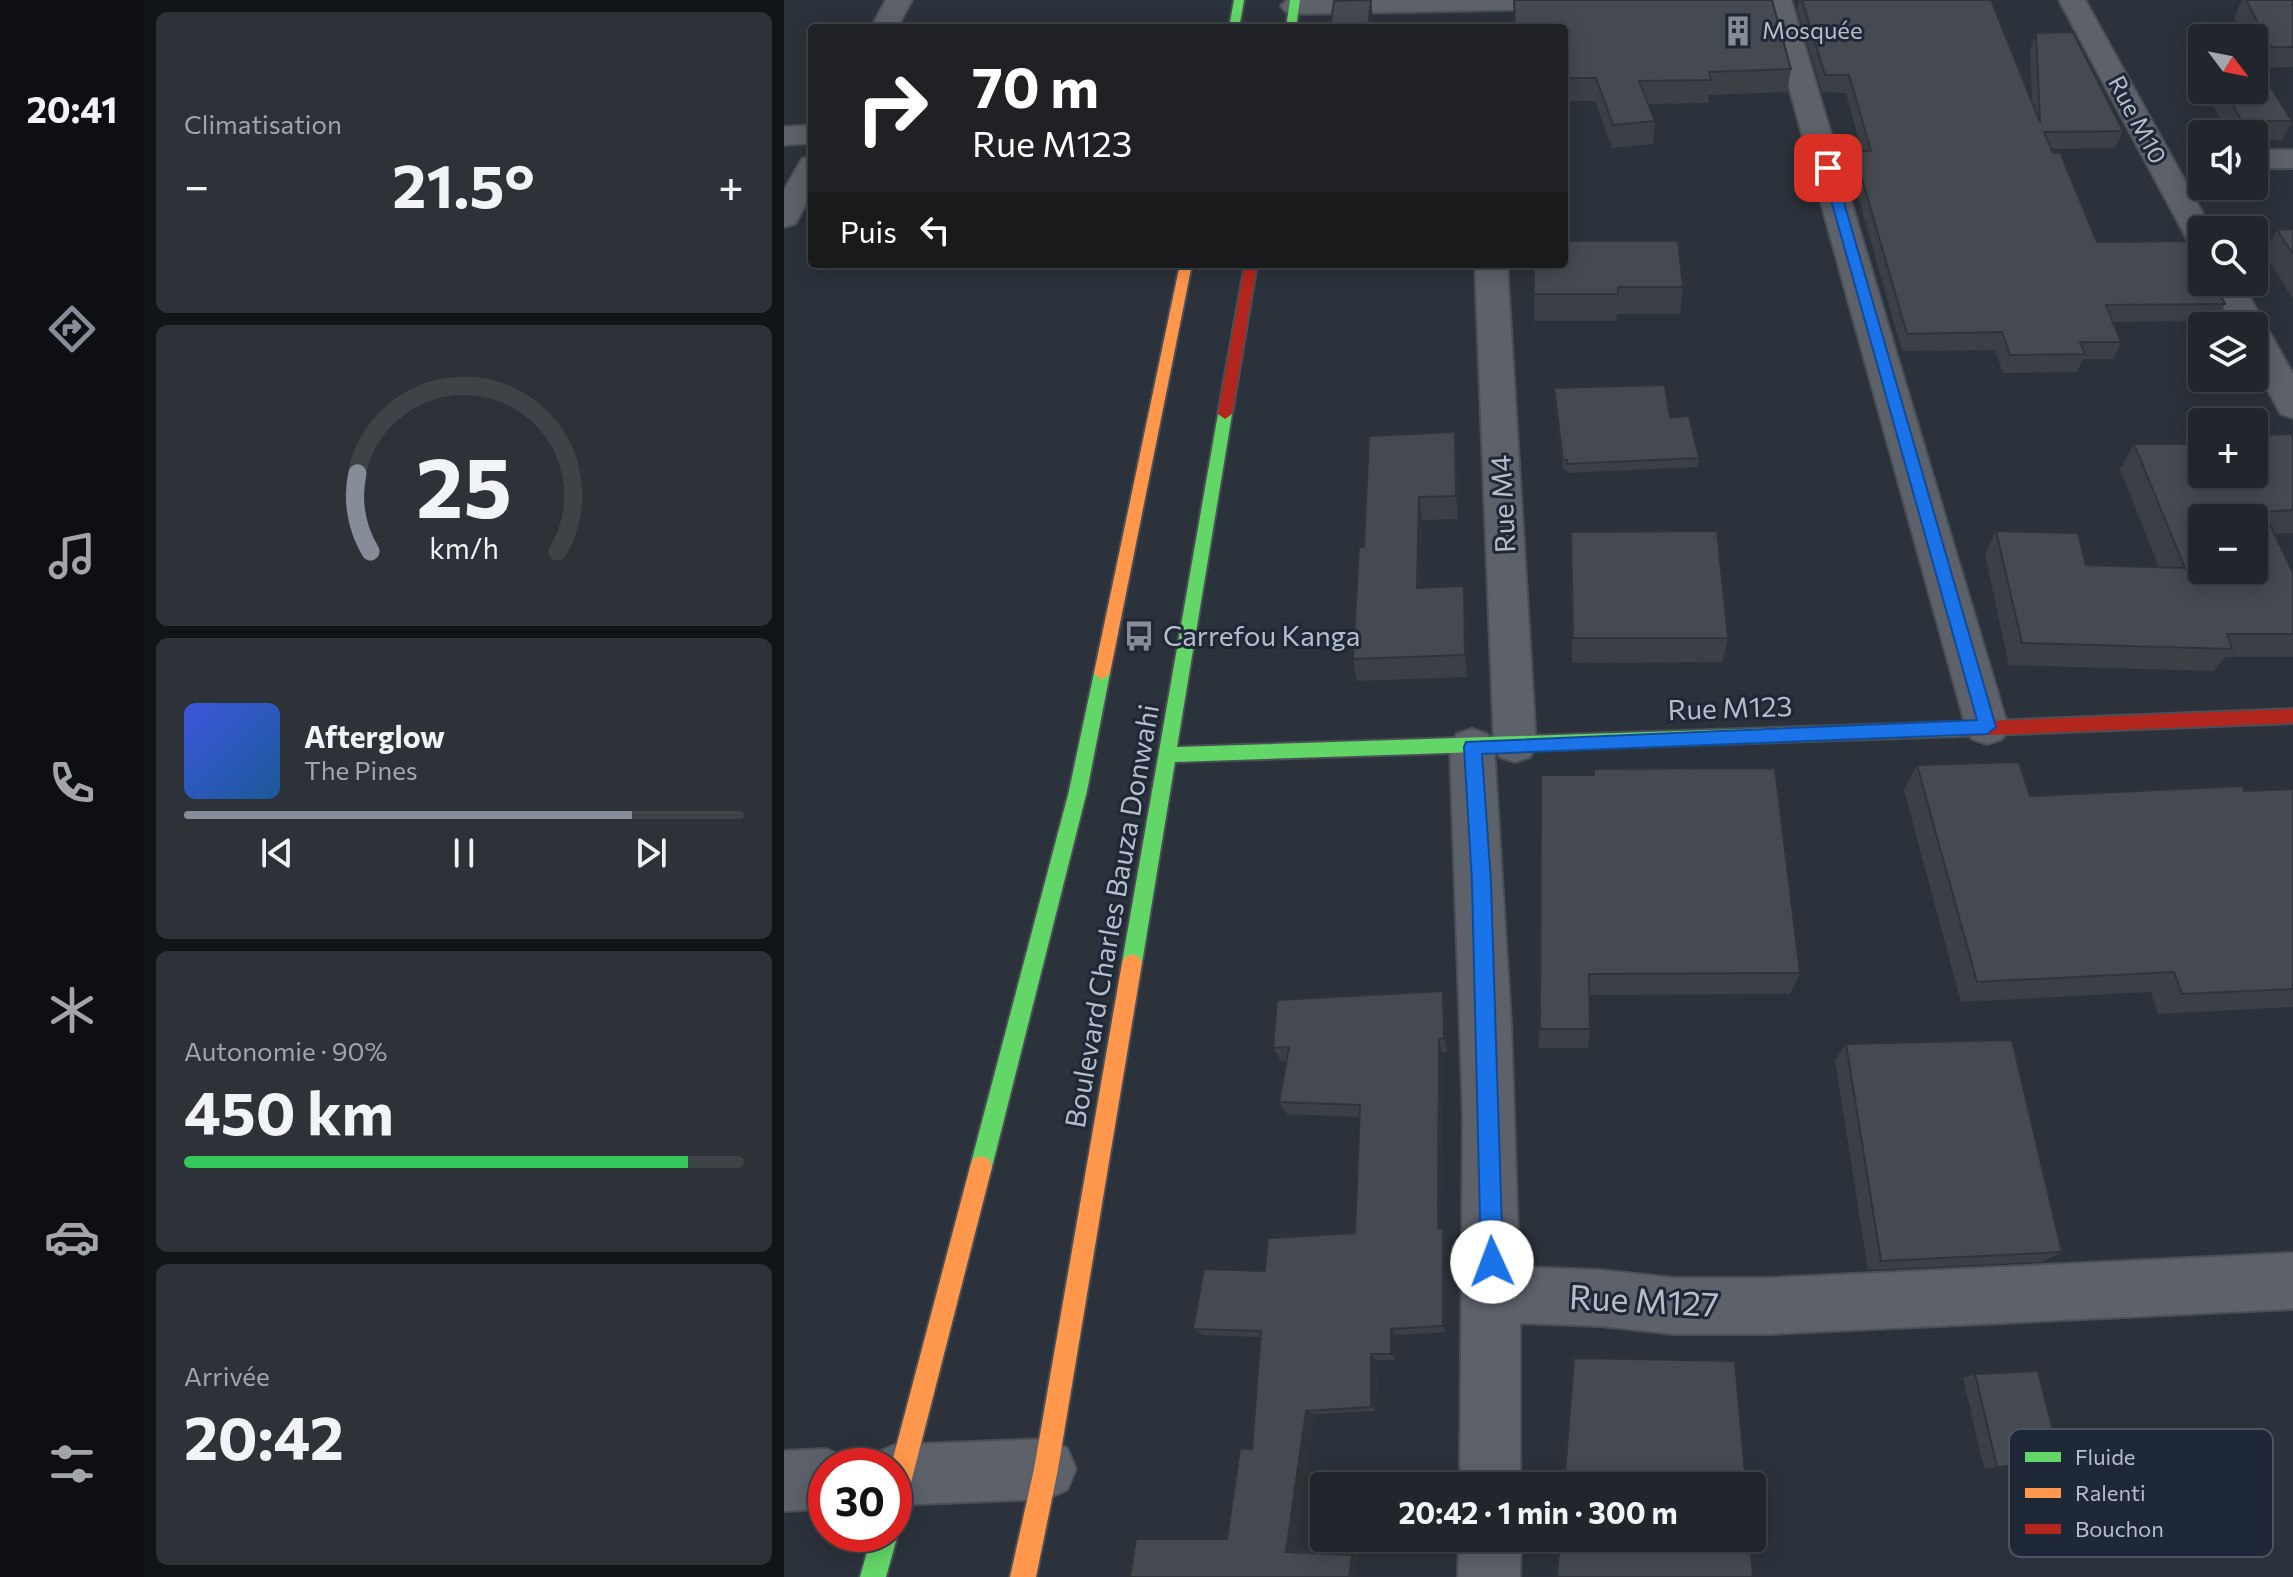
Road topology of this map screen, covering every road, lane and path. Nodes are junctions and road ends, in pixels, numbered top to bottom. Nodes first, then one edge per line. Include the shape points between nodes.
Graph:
1 (899, 0) edge
2 (1239, 0) edge
3 (1608, 0) edge
4 (1778, 0) edge
5 (2072, 0) edge
6 (1479, 10) edge
7 (1293, 11) edge
8 (886, 24) edge
9 (1235, 24) edge
10 (808, 134) edge
11 (784, 136) edge
12 (2268, 159) edge
13 (2293, 159) edge
14 (808, 173) edge
15 (2194, 216) edge
16 (784, 218) edge
17 (1185, 268) edge
18 (1250, 268) edge
19 (1491, 268) edge
20 (2268, 355) edge
21 (2288, 386) edge
22 (2293, 716) edge
23 (1987, 727) junction
24 (1494, 746) junction
25 (1168, 755) junction
26 (2293, 1281) edge
27 (1493, 1294) junction
28 (905, 1448) edge
29 (1046, 1469) junction
30 (1490, 1472) edge
31 (808, 1480) edge
32 (784, 1481) edge
33 (912, 1482) edge
34 (880, 1552) edge
35 (1490, 1552) edge
36 (873, 1577) edge
37 (1023, 1577) edge
38 (1489, 1577) edge

1 - 8 street
2 - 9 main road
3 - 6 street
4 - 23 street
5 - 15 street, Rue M10 via 2174,161
6 - 7 street
10 - 11 street
12 - 13 street
14 - 16 street
17 - 28 main road, Boulevard Charles Bauza Donwahi via 1078,791
18 - 25 main road, Boulevard Charles Bauza Donwahi
19 - 24 street, Rue M4
20 - 21 street
22 - 23 main road, Rue M123
23 - 24 main road, Rue M123
24 - 25 main road, Rue M123
24 - 27 street via 1482,882
25 - 29 main road, Boulevard Charles Bauza Donwahi
26 - 27 street, Rue M127 via 1770,1306 1674,1306
27 - 30 street
29 - 33 street
29 - 37 main road, Boulevard Charles Bauza Donwahi
31 - 32 street
34 - 36 main road
35 - 38 street

